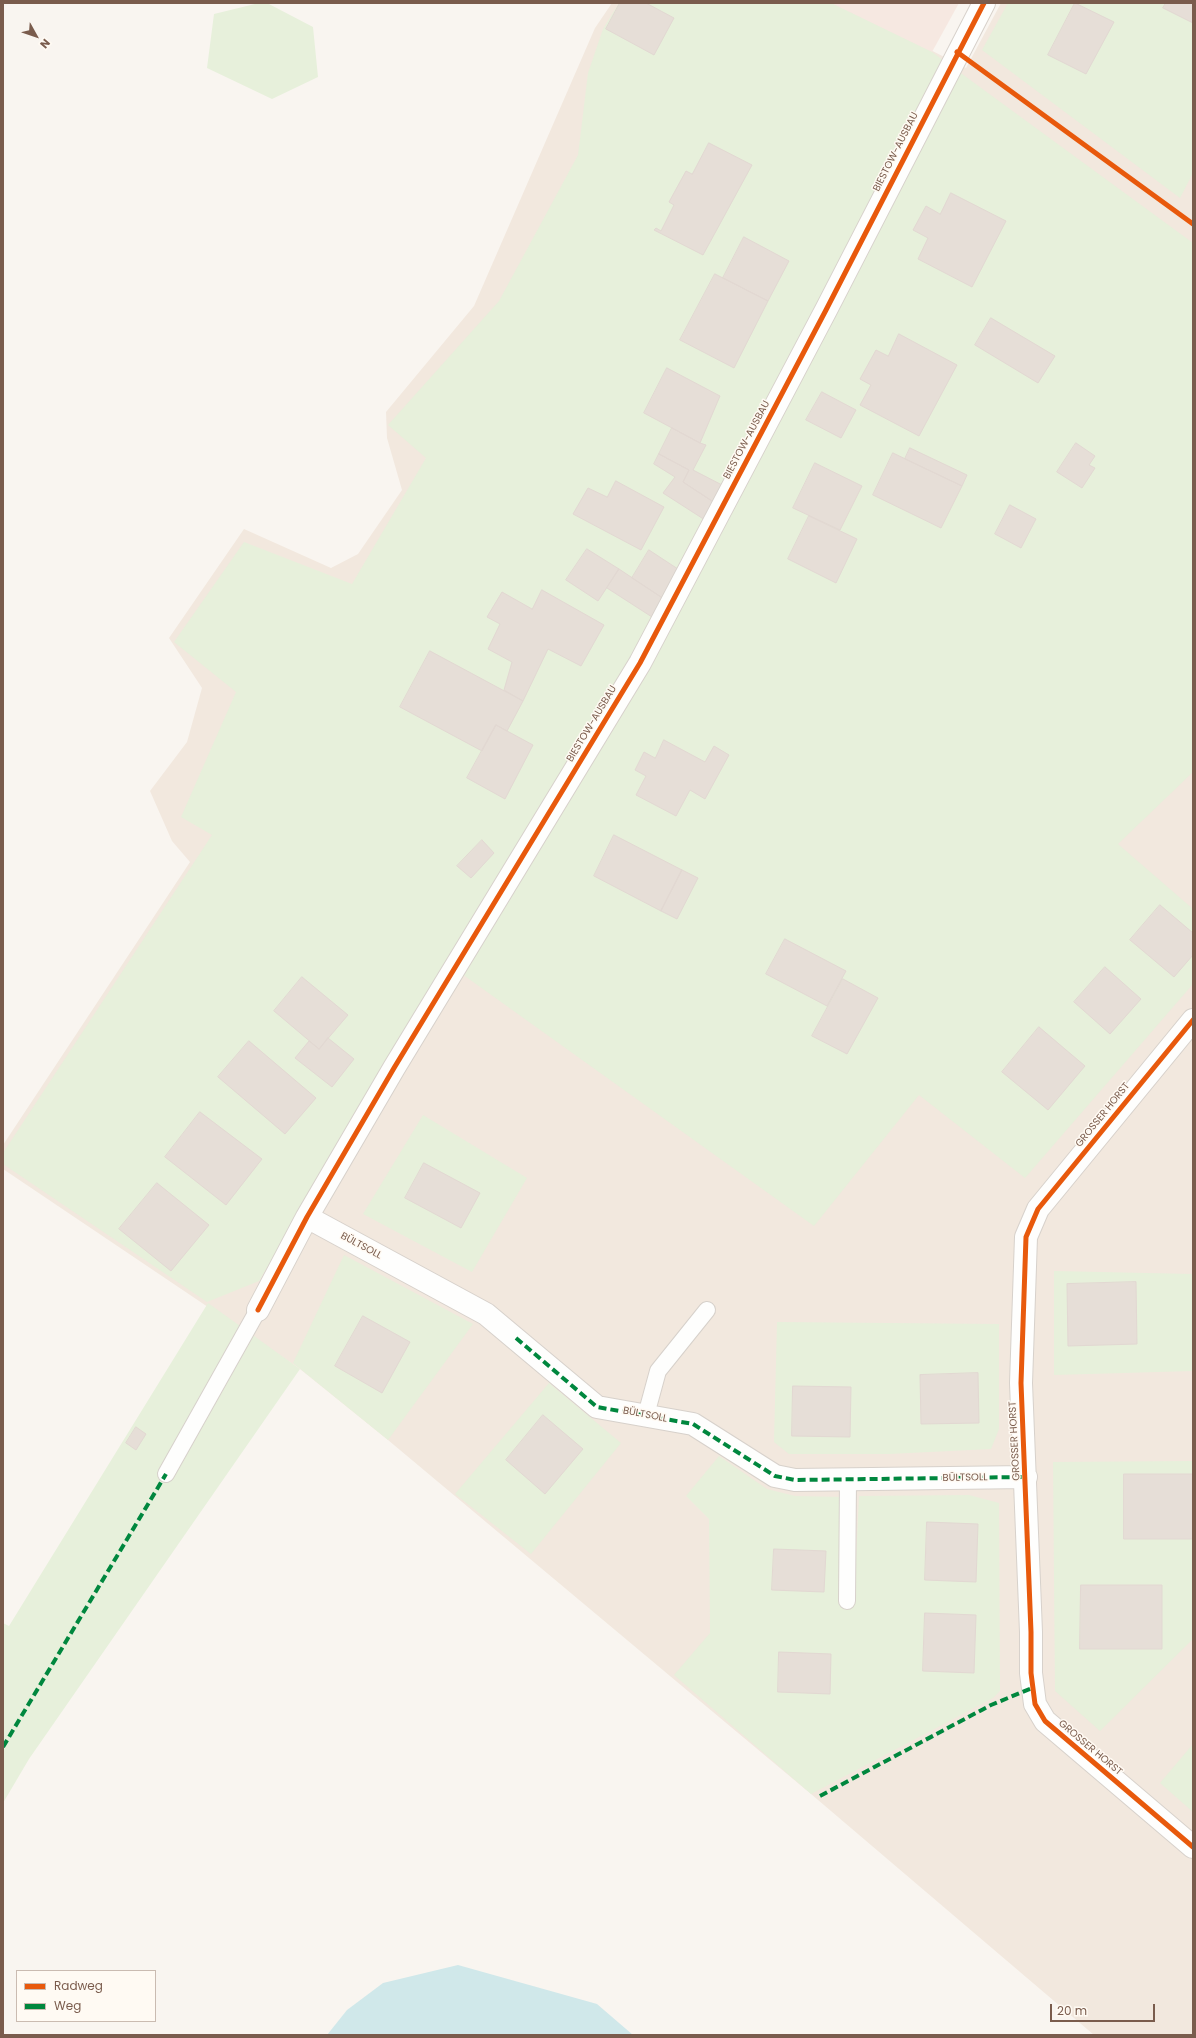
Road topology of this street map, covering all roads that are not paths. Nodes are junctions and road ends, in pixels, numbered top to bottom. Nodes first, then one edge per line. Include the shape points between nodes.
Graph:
1 (984, 3) edge
2 (1193, 1020) edge
3 (307, 1217) junction
4 (258, 1310) joint
5 (707, 1310) dead end
6 (646, 1415) junction
7 (166, 1474) dead end
8 (1026, 1477) junction
9 (848, 1480) junction
10 (847, 1601) dead end
11 (1193, 1847) edge

1 - 3 street, BIESTOW-AUSBAU via 640,663 509,876
2 - 8 street, GROSSER HORST via 1038,1209 1026,1237 1021,1383
3 - 4 street, BIESTOW-AUSBAU
3 - 6 street, BÜLTSOLL via 486,1314 597,1406
4 - 7 lane
5 - 6 lane via 658,1371
6 - 9 street, BÜLTSOLL via 693,1424 775,1476 795,1480
8 - 9 street, BÜLTSOLL
8 - 11 street, GROSSER HORST via 1031,1673 1035,1704 1045,1721
9 - 10 lane

